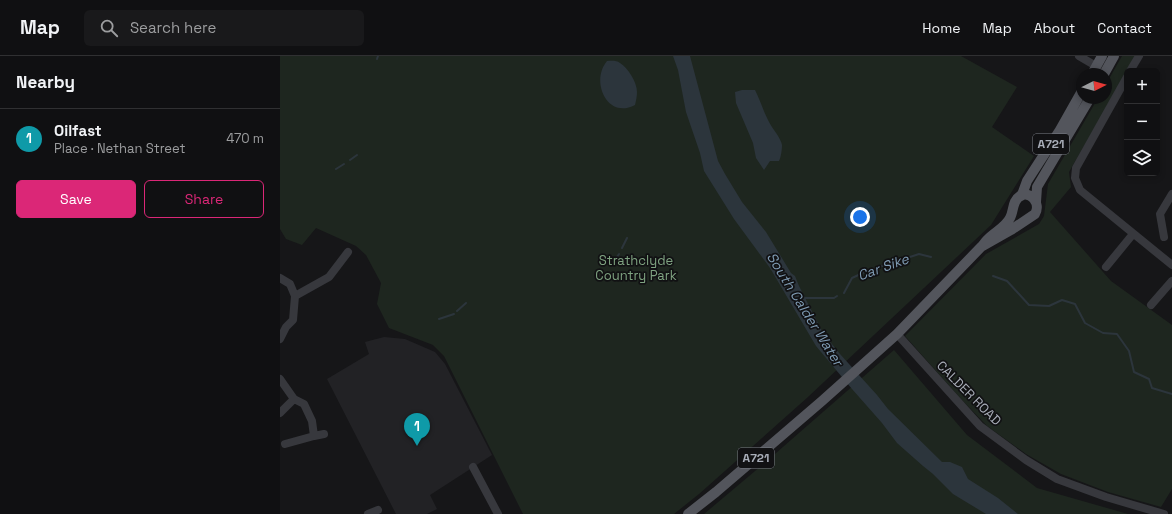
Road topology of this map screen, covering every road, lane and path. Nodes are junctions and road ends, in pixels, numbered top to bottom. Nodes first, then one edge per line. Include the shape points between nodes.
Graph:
1 (1079, 56) edge
2 (1102, 56) edge
3 (1114, 56) edge
4 (1139, 56) edge
5 (1092, 68) edge
6 (1095, 68) edge
7 (1107, 68) edge
8 (1132, 68) edge
9 (1124, 82) edge
10 (1076, 102) edge
11 (1086, 104) edge
12 (1172, 194) edge
13 (1021, 196) junction
14 (1036, 202) junction
15 (1013, 210) junction
16 (1027, 219) junction
17 (1134, 234) junction
18 (1164, 237) dead end
19 (981, 247) junction
20 (348, 252) dead end
21 (1172, 265) edge
22 (1106, 267) dead end
23 (280, 278) edge
24 (1172, 281) edge
25 (295, 296) junction
26 (1151, 305) dead end
27 (283, 326) edge
28 (897, 334) junction
29 (280, 340) edge
30 (280, 379) edge
31 (294, 399) junction
32 (280, 413) edge
33 (324, 434) dead end
34 (314, 436) junction
35 (286, 444) dead end
36 (473, 467) dead end
37 (378, 510) dead end
38 (368, 514) edge
39 (498, 514) edge
40 (688, 514) edge
41 (1164, 514) edge

1 - 5 street
2 - 6 main road
3 - 7 main road
4 - 8 street
9 - 17 street via 1076,168 1075,178 1080,190
10 - 13 main road, A721 via 1027,181
11 - 14 main road, A721 via 1037,187
12 - 18 street via 1160,214
13 - 14 main road via 1031,196
13 - 15 main road, A721 via 1013,205
14 - 16 main road, A721 via 1037,210
15 - 16 main road via 1016,215
15 - 19 main road, A721 via 1010,219
16 - 19 main road, A721
17 - 21 street
17 - 22 street
19 - 28 main road, A721
20 - 25 street via 329,277
23 - 25 street via 290,284
24 - 26 street
25 - 27 street via 293,320
27 - 29 street
28 - 40 main road, A721
28 - 41 street, CALDER ROAD via 980,426 1026,460 1057,479
30 - 31 street
31 - 32 street
31 - 34 street via 304,404 312,421
33 - 34 street
34 - 35 street
36 - 39 street
37 - 38 street

